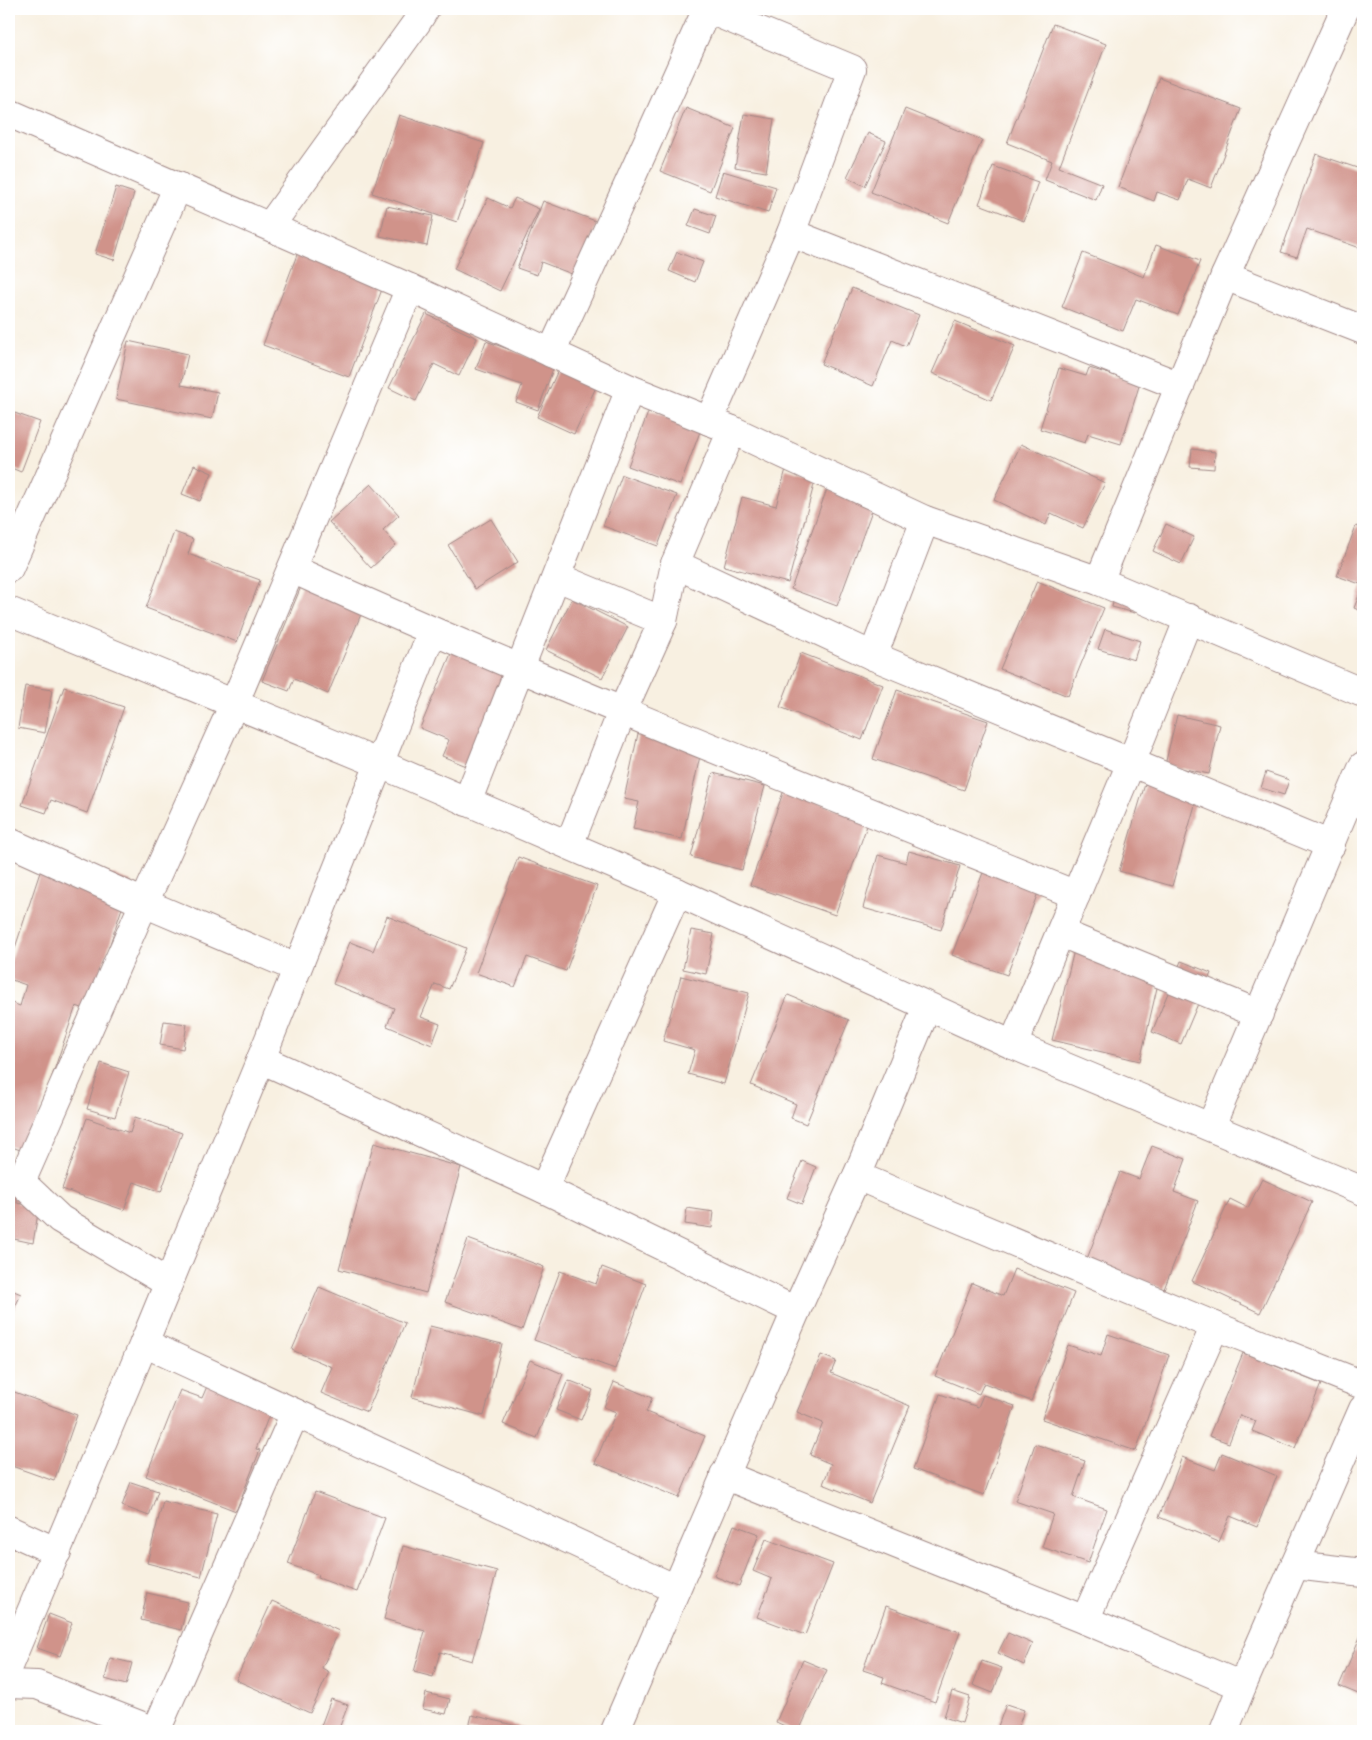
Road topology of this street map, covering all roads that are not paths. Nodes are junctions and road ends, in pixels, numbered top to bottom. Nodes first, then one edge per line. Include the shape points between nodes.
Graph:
1 (425, 9) edge
2 (707, 9) edge
3 (1345, 9) edge
4 (9, 113) edge
5 (178, 186) junction
6 (270, 226) junction
7 (790, 233) junction
8 (1225, 276) junction
9 (410, 288) junction
10 (1363, 330) edge
11 (550, 353) junction
12 (1180, 386) junction
13 (630, 388) junction
14 (721, 425) junction
15 (925, 520) junction
16 (675, 564) junction
17 (9, 568) edge
18 (292, 569) junction
19 (557, 577) junction
20 (1099, 581) junction
21 (9, 611) edge
22 (1189, 618) junction
23 (662, 621) junction
24 (432, 632) junction
25 (873, 656) junction
26 (519, 668) junction
27 (1363, 693) edge
28 (234, 704) junction
29 (622, 712) junction
30 (378, 763) junction
31 (1131, 763) junction
32 (1363, 766) edge
33 (467, 802) junction
34 (9, 842) edge
35 (569, 845) junction
36 (1331, 845) junction
37 (677, 892) junction
38 (1076, 895) junction
39 (144, 903) junction
40 (1061, 933) junction
41 (297, 968) junction
42 (927, 1007) junction
43 (1259, 1014) junction
44 (1013, 1045) junction
45 (261, 1059) junction
46 (1211, 1126) junction
47 (857, 1176) junction
48 (15, 1179) edge
49 (544, 1189) junction
50 (1363, 1191) edge
51 (168, 1283) junction
52 (796, 1310) junction
53 (1215, 1326) junction
54 (144, 1343) junction
55 (1363, 1385) edge
56 (1363, 1409) edge
57 (295, 1413) junction
58 (724, 1475) junction
59 (9, 1530) edge
60 (57, 1552) junction
61 (1295, 1565) junction
62 (1363, 1572) edge
63 (676, 1589) junction
64 (1085, 1620) junction
65 (9, 1664) edge
66 (9, 1684) edge
67 (1242, 1686) junction
68 (156, 1731) edge
69 (615, 1731) edge
70 (1224, 1731) edge

1 - 6 street
2 - 7 street via 852,68
2 - 11 street
3 - 8 street
4 - 5 street
5 - 6 street
5 - 17 street
6 - 9 street
7 - 12 street
7 - 14 street
8 - 10 street
8 - 12 street
9 - 11 street
9 - 18 street
11 - 13 street
12 - 20 street
13 - 14 street
13 - 19 street
14 - 15 street
14 - 16 street
15 - 20 street
15 - 25 street
16 - 23 street
16 - 25 street
18 - 24 street
18 - 28 street
19 - 23 street
19 - 26 street
20 - 22 street
21 - 28 street
22 - 27 street
22 - 31 street
23 - 29 street
24 - 26 street
24 - 30 street
25 - 31 street
26 - 29 street
26 - 33 street
28 - 30 street
28 - 39 street
29 - 35 street
29 - 38 street
30 - 33 street
30 - 41 street
31 - 36 street
31 - 38 street
32 - 36 street
33 - 35 street
34 - 39 street
35 - 37 street
36 - 43 street
37 - 42 street
37 - 49 street
38 - 40 street
39 - 41 street
39 - 48 street
40 - 43 street
40 - 44 street
41 - 45 street
42 - 44 street
42 - 47 street
43 - 46 street
44 - 46 street
45 - 49 street
45 - 51 street
46 - 50 street
47 - 52 street
47 - 53 street
48 - 51 street via 60,1219
49 - 52 street
51 - 54 street
52 - 58 street
53 - 55 street
53 - 64 street
54 - 57 street
54 - 60 street
56 - 61 street
57 - 63 street
57 - 68 street
58 - 63 street
58 - 64 street
59 - 60 street
60 - 65 street
61 - 62 street
61 - 67 street
63 - 69 street
64 - 67 street
66 - 68 street via 37,1685
67 - 70 street

